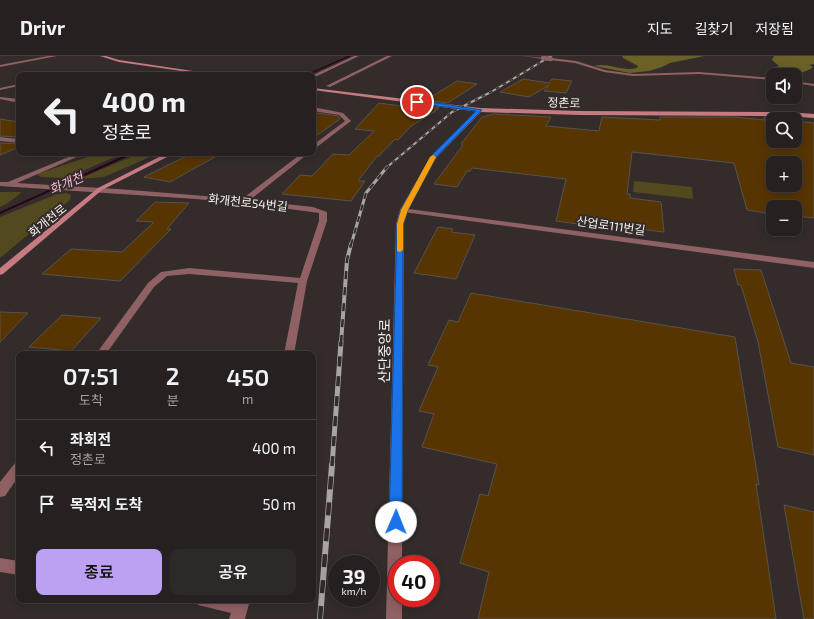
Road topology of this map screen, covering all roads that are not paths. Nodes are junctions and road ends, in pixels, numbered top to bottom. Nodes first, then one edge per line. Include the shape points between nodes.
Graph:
1 (54, 56) edge
2 (102, 56) edge
3 (357, 56) edge
4 (390, 56) edge
5 (524, 56) edge
6 (0, 66) edge
7 (197, 72) edge
8 (316, 76) edge
9 (766, 78) edge
10 (802, 83) edge
11 (814, 85) edge
12 (16, 86) edge
13 (328, 86) joint
14 (316, 88) edge
15 (0, 89) edge
16 (316, 89) edge
17 (0, 98) edge
18 (16, 101) edge
19 (316, 110) edge
20 (480, 110) junction
21 (814, 116) edge
22 (0, 139) edge
23 (16, 141) edge
24 (316, 146) edge
25 (76, 156) edge
26 (166, 156) edge
27 (302, 156) edge
28 (0, 184) edge
29 (8, 184) junction
30 (100, 189) junction
31 (244, 201) junction
32 (404, 210) junction
33 (814, 265) edge
34 (0, 272) edge
35 (303, 281) junction
36 (102, 351) edge
37 (290, 351) edge
38 (16, 470) edge
39 (0, 492) edge
40 (0, 565) edge
41 (16, 568) edge
42 (217, 603) edge
43 (240, 608) edge
44 (394, 619) edge

1 - 6 street
2 - 7 main road via 119,61
3 - 8 street
4 - 13 street, 정촌로
5 - 9 street, bridge via 576,62 604,71 633,75 699,73
10 - 11 street
12 - 15 street
13 - 14 main road, 정촌로
16 - 20 main road, 정촌로
17 - 18 street
19 - 24 street via 341,114 348,121
20 - 21 main road, 정촌로
20 - 32 street, 산단중앙로 via 433,157
22 - 23 street
25 - 29 street
26 - 30 main road, 화개천로
27 - 31 street
28 - 29 street, 화개천로54번길
29 - 30 street, 화개천로54번길
30 - 31 street, 화개천로54번길
30 - 34 main road, 화개천로
31 - 35 street, 화개천로54번길 via 323,212 323,221
32 - 33 street, 산업로111번길
32 - 44 street, 산단중앙로 via 400,224
35 - 36 street via 189,271 164,274 150,285
35 - 37 street, 화개천로54번길
38 - 39 street
40 - 41 street
42 - 43 street

